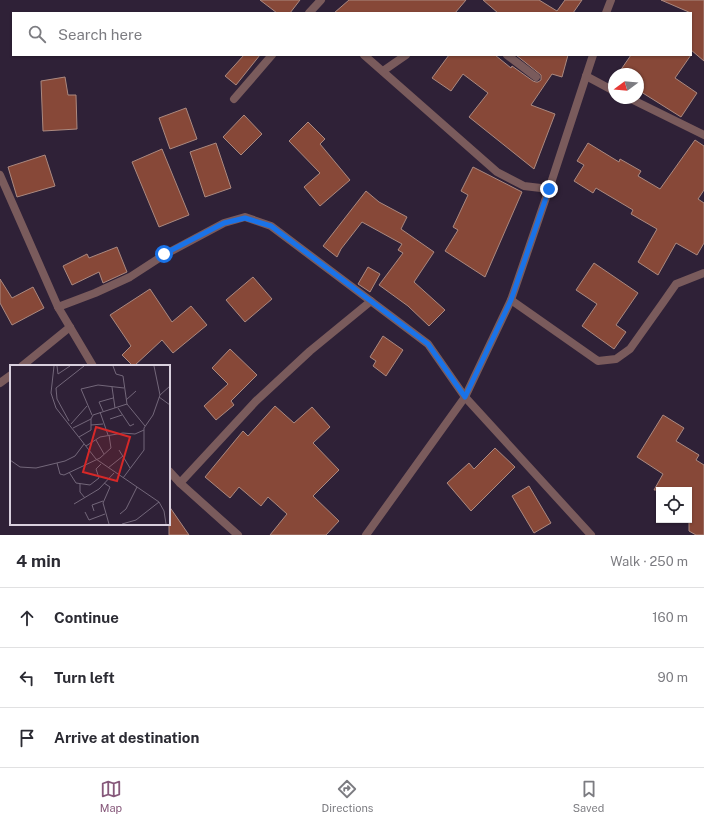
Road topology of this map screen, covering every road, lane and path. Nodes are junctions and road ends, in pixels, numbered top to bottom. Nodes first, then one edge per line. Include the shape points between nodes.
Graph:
1 (321, 0) edge
2 (611, 0) edge
3 (311, 12) edge
4 (606, 12) edge
5 (271, 56) edge
6 (365, 56) edge
7 (405, 56) edge
8 (508, 56) edge
9 (593, 56) edge
10 (383, 71) junction
11 (586, 76) junction
12 (536, 77) dead end
13 (608, 88) edge
14 (234, 99) dead end
15 (641, 104) edge
16 (704, 135) edge
17 (0, 175) edge
18 (549, 189) junction
19 (704, 273) edge
20 (511, 300) junction
21 (371, 301) junction
22 (58, 307) junction
23 (70, 327) junction
24 (23, 365) edge
25 (92, 365) edge
26 (10, 376) edge
27 (0, 383) edge
28 (465, 397) junction
29 (170, 472) edge
30 (180, 483) junction
31 (238, 535) edge
32 (366, 535) edge
33 (591, 535) edge

1 - 3 street
2 - 4 street
5 - 14 street
6 - 10 street
7 - 10 street
8 - 12 street
9 - 11 street
10 - 18 street via 497,172 524,186
11 - 13 street
11 - 18 street
15 - 16 street
17 - 22 street
18 - 20 street
19 - 20 street via 676,284 630,349 616,359 598,361
20 - 28 street
21 - 22 street via 271,226 245,218 224,223 164,254 130,277
21 - 28 street via 428,344
21 - 30 street via 310,351 256,401
22 - 23 street
23 - 24 street
23 - 25 street
26 - 27 street
28 - 32 street
28 - 33 street
29 - 30 street
30 - 31 street

